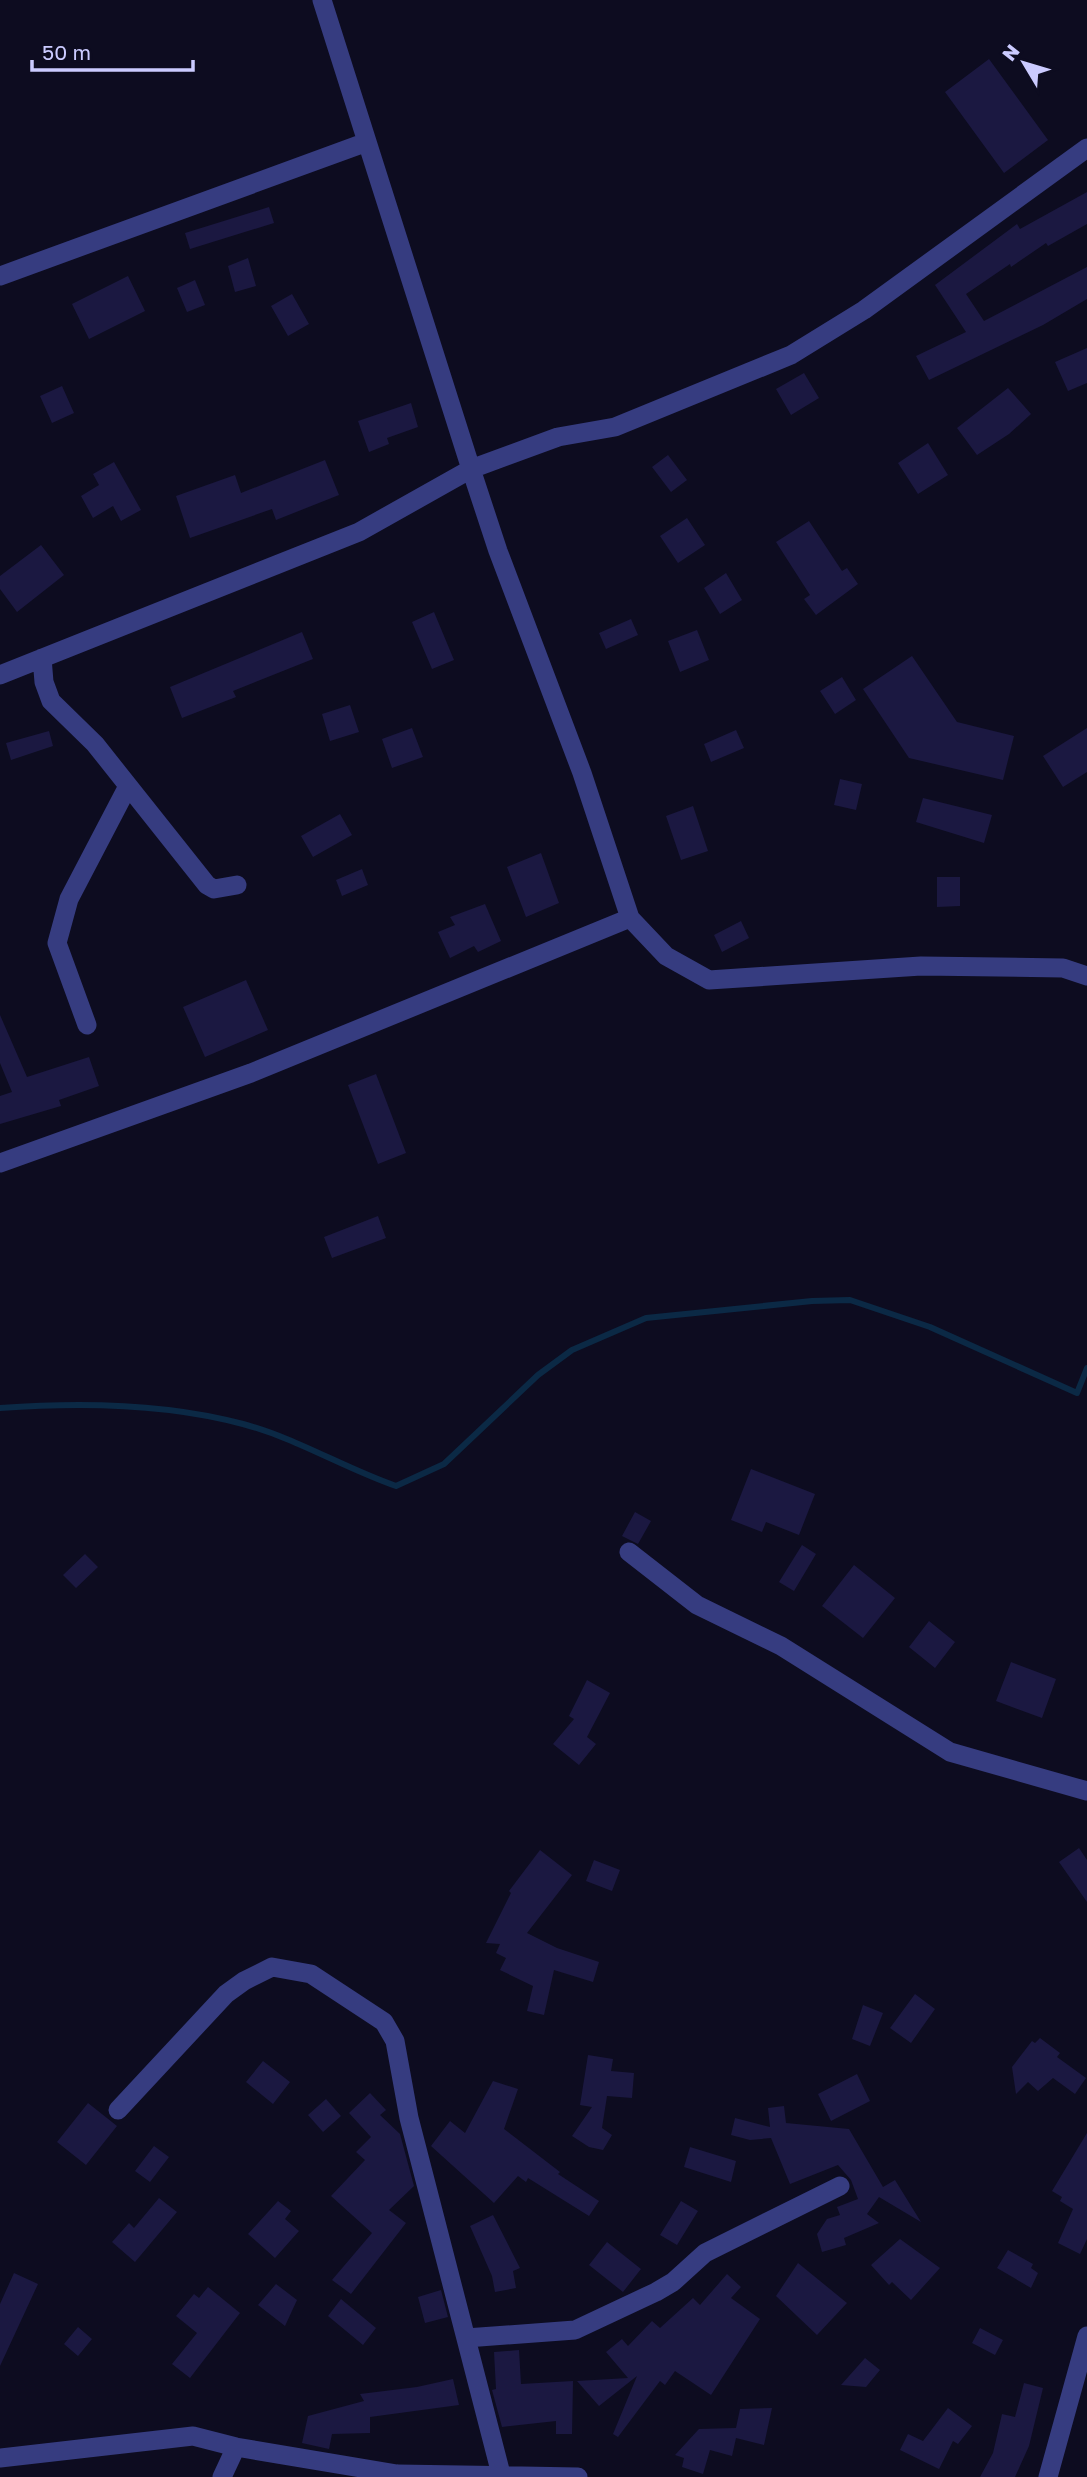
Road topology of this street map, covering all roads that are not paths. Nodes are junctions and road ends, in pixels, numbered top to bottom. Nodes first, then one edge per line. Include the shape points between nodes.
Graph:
1 (322, 0) edge
2 (367, 142) junction
3 (1087, 148) edge
4 (0, 276) edge
5 (471, 469) junction
6 (42, 658) junction
7 (0, 675) edge
8 (127, 788) junction
9 (237, 885) dead end
10 (630, 918) junction
11 (1087, 976) edge
12 (87, 1025) dead end
13 (0, 1163) edge
14 (629, 1552) dead end
15 (1087, 1791) edge
16 (118, 2110) dead end
17 (840, 2186) dead end
18 (1087, 2336) edge
19 (466, 2338) junction
20 (236, 2447) junction
21 (0, 2458) edge
22 (501, 2474) junction
23 (222, 2477) edge
24 (578, 2477) edge
25 (1048, 2477) edge

1 - 2 street
2 - 4 street
2 - 5 street
3 - 5 street via 864,310 791,355 615,427 558,438
5 - 6 street via 359,533
5 - 10 street
6 - 7 street
6 - 8 street via 51,702 94,744
8 - 9 street via 207,885 214,889
8 - 12 street via 69,899 57,943
10 - 11 street via 666,956 709,980 921,966 1063,968
10 - 13 street via 251,1073
14 - 15 street via 697,1605 781,1646 950,1752
16 - 19 street via 244,1980 272,1967 285,1969 311,1974 351,1999 384,2022 395,2041 409,2118
17 - 19 street via 705,2253 673,2282 575,2330
18 - 25 street
19 - 22 street
20 - 21 street via 184,2437
20 - 22 street via 397,2474
20 - 23 street
22 - 24 street

